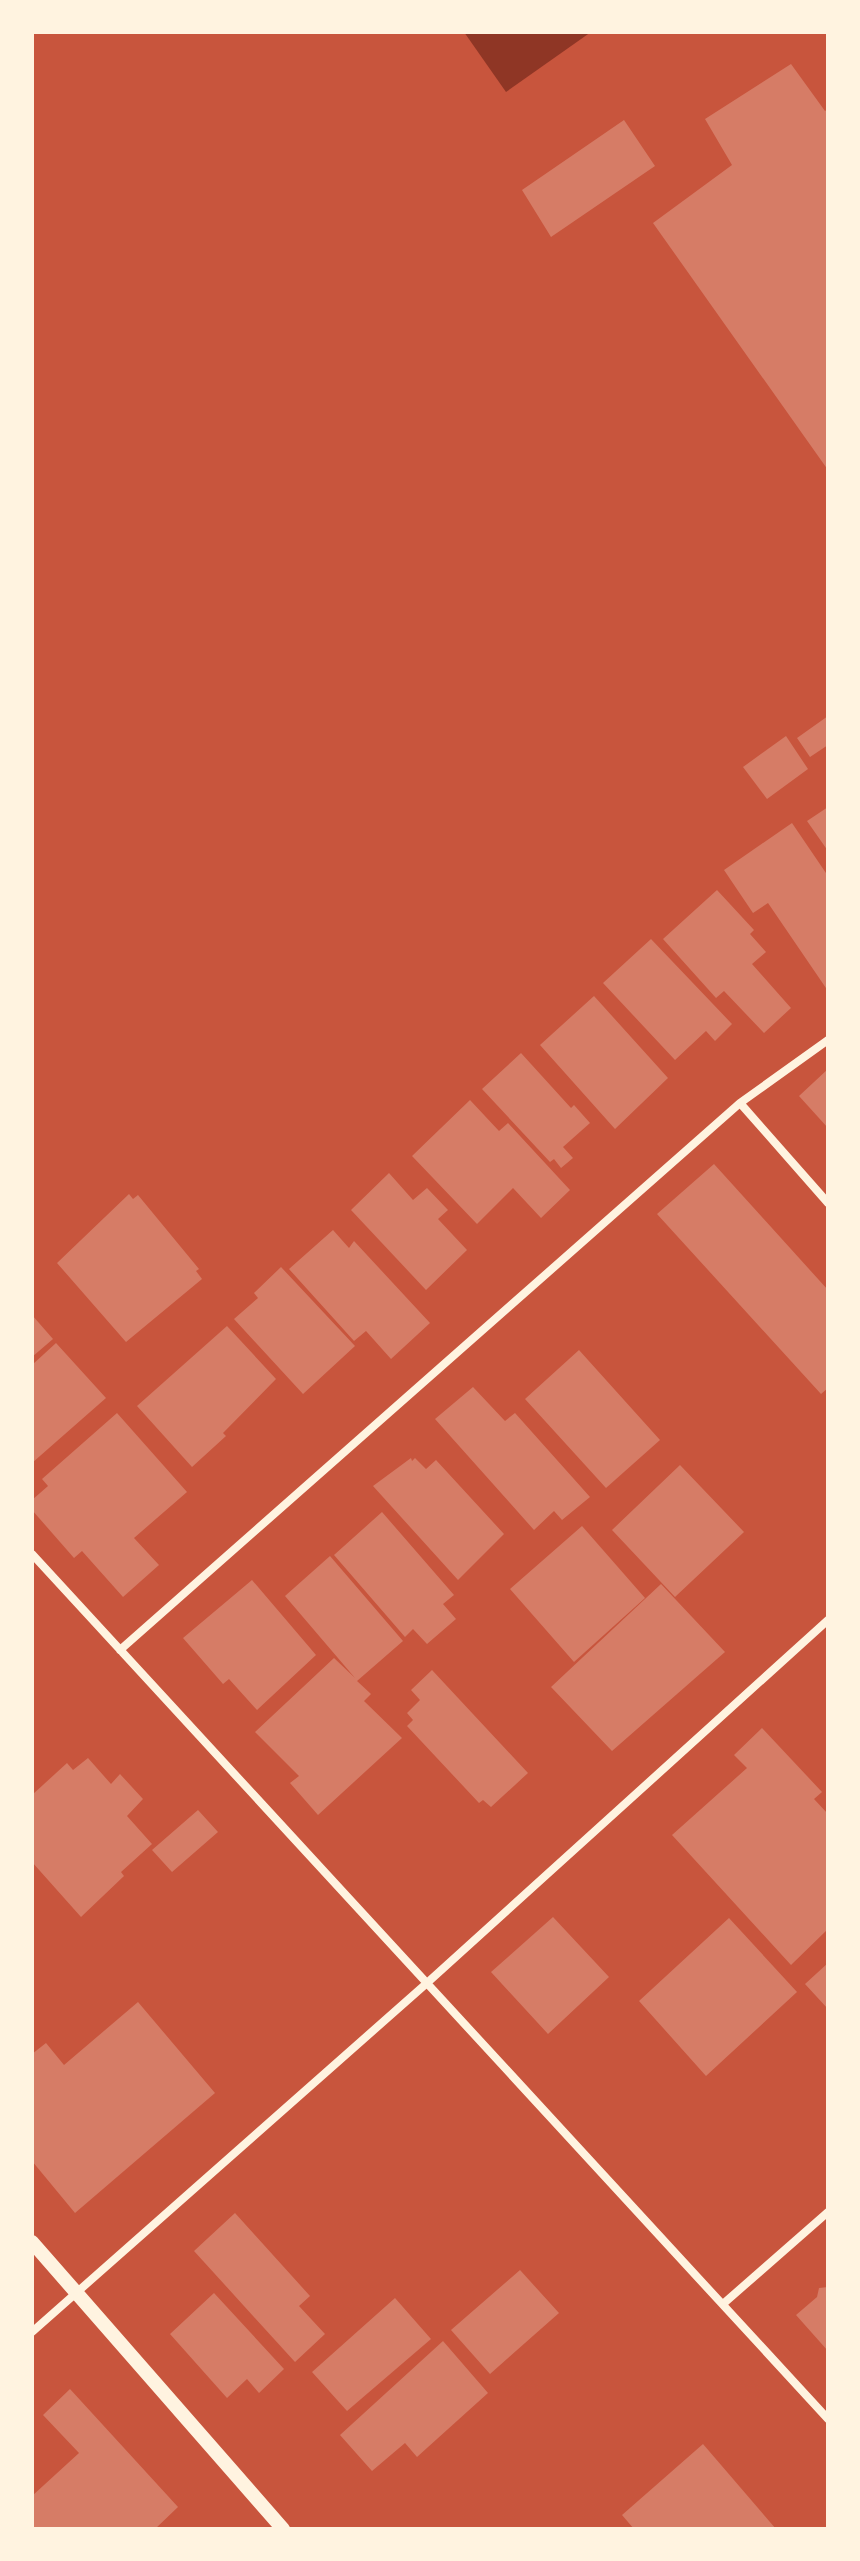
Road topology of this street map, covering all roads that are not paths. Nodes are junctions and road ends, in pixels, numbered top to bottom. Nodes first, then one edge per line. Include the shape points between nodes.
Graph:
1 (828, 1040) edge
2 (740, 1103) junction
3 (828, 1203) edge
4 (32, 1554) edge
5 (828, 1620) edge
6 (120, 1650) junction
7 (427, 1983) junction
8 (828, 2212) edge
9 (32, 2242) edge
10 (77, 2293) junction
11 (723, 2304) junction
12 (32, 2332) edge
13 (828, 2419) edge
14 (283, 2529) edge

1 - 2 street
2 - 3 street
2 - 6 street
4 - 6 street
5 - 7 street
6 - 7 street
7 - 10 street
7 - 11 street
8 - 11 street
9 - 10 street
10 - 12 street
10 - 14 street
11 - 13 street

